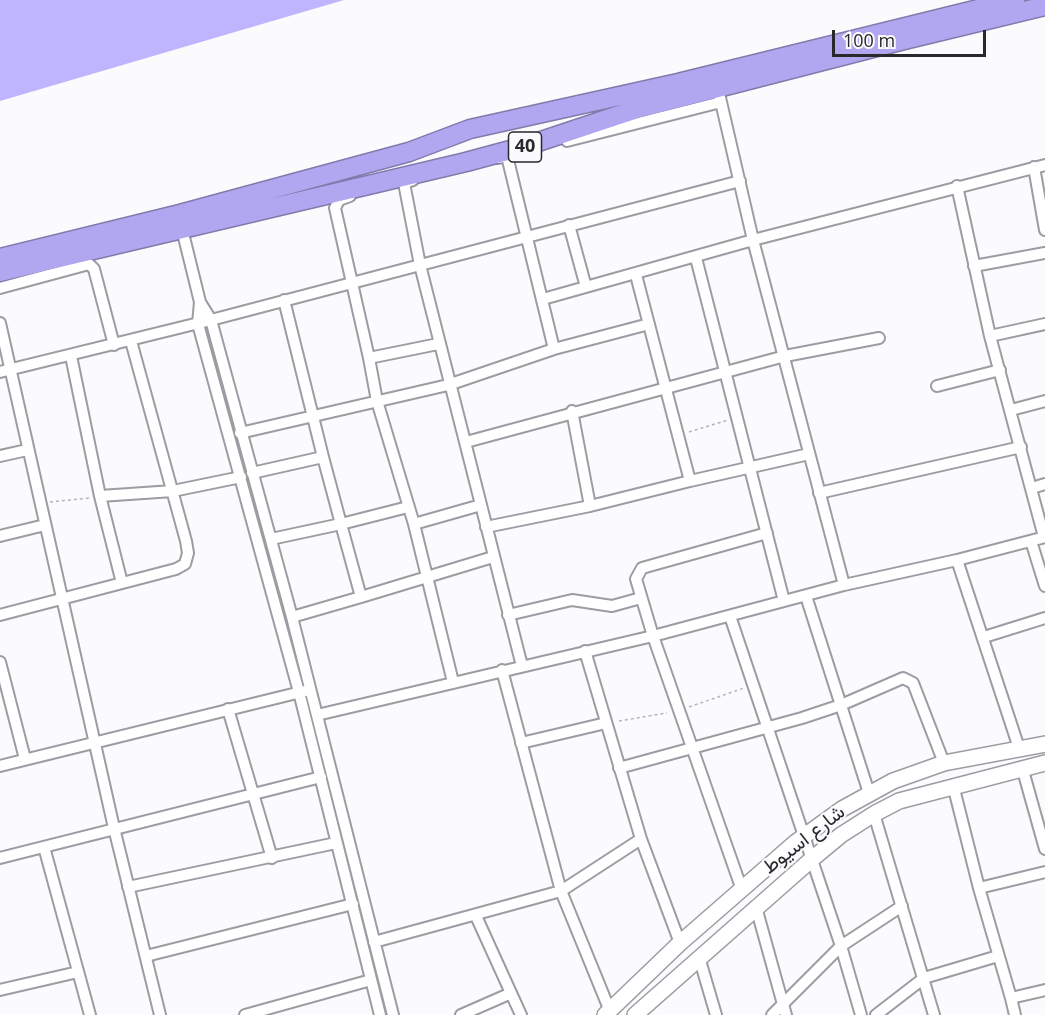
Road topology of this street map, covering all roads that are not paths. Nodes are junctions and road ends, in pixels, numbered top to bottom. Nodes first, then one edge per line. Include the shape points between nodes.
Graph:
1 (1015, 0) edge
2 (1045, 6) edge
3 (902, 34) junction
4 (719, 95) junction
5 (521, 117) junction
6 (470, 129) junction
7 (529, 146) junction
8 (507, 156) junction
9 (466, 162) junction
10 (1045, 165) edge
11 (1034, 167) junction
12 (740, 181) junction
13 (404, 183) junction
14 (957, 186) junction
15 (181, 222) junction
16 (569, 225) junction
17 (1045, 230) edge
18 (525, 236) junction
19 (753, 240) junction
20 (1045, 253) edge
21 (0, 258) edge
22 (696, 258) junction
23 (420, 266) junction
24 (974, 266) junction
25 (0, 272) edge
26 (636, 274) junction
27 (352, 282) junction
28 (586, 286) junction
29 (0, 288) edge
30 (543, 299) junction
31 (284, 300) junction
32 (200, 302) junction
33 (211, 320) junction
34 (0, 323) edge
35 (198, 324) junction
36 (649, 324) junction
37 (1045, 324) edge
38 (990, 336) junction
39 (879, 338) dead end
40 (131, 341) junction
41 (438, 344) junction
42 (114, 345) junction
43 (554, 349) junction
44 (71, 356) junction
45 (785, 356) junction
46 (369, 358) junction
47 (5, 370) edge
48 (1000, 370) junction
49 (725, 371) junction
50 (448, 384) junction
51 (938, 386) dead end
52 (665, 387) junction
53 (377, 401) junction
54 (1045, 401) edge
55 (1011, 410) junction
56 (572, 411) junction
57 (314, 417) junction
58 (240, 433) junction
59 (466, 442) junction
60 (1021, 447) junction
61 (27, 450) junction
62 (809, 454) junction
63 (0, 456) edge
64 (324, 458) junction
65 (749, 466) junction
66 (252, 473) junction
67 (241, 477) junction
68 (690, 481) junction
69 (1045, 484) edge
70 (1032, 488) junction
71 (173, 491) junction
72 (819, 494) junction
73 (100, 496) junction
74 (481, 505) junction
75 (590, 506) junction
76 (408, 507) junction
77 (341, 524) junction
78 (414, 524) junction
79 (45, 525) junction
80 (486, 527) junction
81 (767, 533) junction
82 (0, 536) edge
83 (1044, 537) edge
84 (271, 539) junction
85 (1031, 541) junction
86 (493, 557) junction
87 (957, 560) junction
88 (427, 578) junction
89 (122, 583) junction
90 (844, 585) junction
91 (1045, 586) edge
92 (806, 596) junction
93 (361, 597) junction
94 (641, 598) junction
95 (62, 601) junction
96 (784, 601) junction
97 (0, 615) edge
98 (508, 615) junction
99 (730, 616) junction
100 (292, 617) junction
101 (1045, 618) edge
102 (653, 636) junction
103 (984, 638) junction
104 (585, 651) junction
105 (0, 662) edge
106 (522, 666) junction
107 (502, 670) junction
108 (453, 682) junction
109 (3, 690) edge
110 (311, 690) junction
111 (299, 692) junction
112 (841, 705) junction
113 (228, 709) junction
114 (317, 715) junction
115 (606, 723) junction
116 (768, 728) junction
117 (94, 742) junction
118 (521, 743) junction
119 (1045, 744) edge
120 (1019, 748) junction
121 (694, 749) junction
122 (25, 759) junction
123 (944, 763) junction
124 (1045, 764) edge
125 (0, 766) edge
126 (1022, 767) junction
127 (620, 768) junction
128 (321, 777) junction
129 (893, 781) junction
130 (953, 785) junction
131 (252, 793) junction
132 (869, 793) junction
133 (899, 801) junction
134 (874, 814) junction
135 (114, 828) junction
136 (803, 837) junction
137 (641, 839) junction
138 (336, 843) junction
139 (44, 847) junction
140 (1045, 849) edge
141 (0, 858) edge
142 (272, 858) junction
143 (812, 859) junction
144 (1045, 873) edge
145 (128, 887) junction
146 (979, 888) junction
147 (742, 890) junction
148 (561, 891) junction
149 (353, 904) junction
150 (902, 906) junction
151 (756, 907) junction
152 (476, 916) junction
153 (374, 942) junction
154 (680, 943) junction
155 (842, 946) junction
156 (146, 956) junction
157 (998, 956) junction
158 (699, 957) junction
159 (78, 972) junction
160 (924, 978) junction
161 (371, 980) junction
162 (0, 990) edge
163 (1045, 990) edge
164 (509, 994) junction
165 (1011, 998) junction
166 (649, 1010) edge
167 (785, 1010) edge
168 (268, 1011) edge
169 (607, 1013) edge
170 (90, 1015) edge
171 (160, 1015) edge
172 (245, 1015) edge
173 (380, 1015) edge
174 (393, 1015) edge
175 (461, 1015) edge
176 (520, 1015) edge
177 (635, 1015) edge
178 (716, 1015) edge
179 (772, 1015) edge
180 (861, 1015) edge
181 (876, 1015) edge
182 (934, 1015) edge
183 (1015, 1015) edge

1 - 3 highway, 40
2 - 3 highway, 40
3 - 4 highway, 40
3 - 5 highway, 40
4 - 7 highway, 40 via 640,108
4 - 8 street
4 - 12 street
5 - 6 highway, 40
5 - 7 highway via 508,125 507,131 517,142
6 - 9 highway via 484,135 487,145 481,154
6 - 15 highway, 40 via 409,152
7 - 9 highway, 40
8 - 13 street
8 - 18 street
9 - 15 highway, 40
10 - 11 street
11 - 14 street
11 - 17 street
12 - 16 street
12 - 19 street
13 - 23 street
13 - 27 street via 343,198 336,204
14 - 19 street
14 - 24 street
15 - 21 highway, 40
15 - 25 highway, 40
15 - 32 street
16 - 18 street
16 - 28 street
18 - 23 street
18 - 30 street
19 - 22 street
19 - 45 street
20 - 24 street
22 - 26 street
22 - 49 street
23 - 27 street
23 - 41 street
24 - 38 street
26 - 28 street
26 - 36 street
27 - 31 street
27 - 46 street
28 - 30 street
29 - 42 street via 89,264 94,269
30 - 43 street
31 - 33 street
31 - 57 street
32 - 33 street
32 - 35 street
33 - 35 street
33 - 58 street
34 - 47 street
35 - 40 street
35 - 67 street
36 - 43 street
36 - 52 street
37 - 38 street
38 - 48 street
39 - 45 street
40 - 42 street
40 - 71 street
41 - 46 street
41 - 50 street
42 - 44 street
43 - 50 street
44 - 47 street
44 - 73 street
45 - 49 street
45 - 62 street
46 - 53 street
47 - 61 street
48 - 51 street
48 - 55 street
49 - 52 street
49 - 65 street
50 - 53 street
50 - 59 street
52 - 56 street
52 - 68 street
53 - 57 street
53 - 76 street
54 - 55 street
55 - 60 street
56 - 59 street
56 - 75 street
57 - 58 street
57 - 64 street
58 - 66 street
59 - 74 street
60 - 70 street
60 - 72 street
61 - 63 street
61 - 79 street
62 - 65 street
62 - 72 street
64 - 66 street
64 - 77 street
65 - 68 street
65 - 81 street
66 - 84 street
67 - 71 street
67 - 111 street
68 - 75 street
69 - 70 street
70 - 83 street
71 - 73 street
71 - 89 street via 188,553 185,564
72 - 90 street
73 - 89 street
74 - 78 street
74 - 80 street
75 - 80 street
76 - 77 street
76 - 78 street
77 - 84 street
77 - 93 street
78 - 88 street
79 - 82 street
79 - 95 street
80 - 86 street
81 - 94 street via 642,568 636,579
81 - 96 street
83 - 85 street
84 - 100 street
85 - 87 street
85 - 91 street
86 - 88 street
86 - 98 street
87 - 90 street
87 - 103 street
88 - 93 street
88 - 108 street
89 - 95 street
90 - 92 street
92 - 96 street
92 - 112 street
93 - 100 street
94 - 98 street via 612,606 572,600
94 - 102 street
95 - 97 street
95 - 117 street
96 - 99 street
98 - 106 street
99 - 102 street
99 - 116 street
100 - 110 street
101 - 103 street
102 - 104 street
102 - 121 street
103 - 120 street
104 - 106 street
104 - 115 street
105 - 109 street
106 - 107 street
107 - 108 street
107 - 118 street
108 - 114 street
109 - 122 street
110 - 111 street
110 - 114 street
111 - 113 street
111 - 128 street
112 - 116 street
112 - 123 street via 901,678 910,680
112 - 132 street
113 - 117 street
113 - 131 street
114 - 153 street
115 - 118 street
115 - 127 street
116 - 121 street
116 - 136 street
117 - 122 street
117 - 135 street
118 - 148 street
119 - 120 street, شارع اسيوط
120 - 123 street, شارع اسيوط
121 - 127 street
121 - 147 street
122 - 125 street
123 - 129 street, شارع اسيوط
124 - 126 street, شارع اسيوط
126 - 130 street, شارع اسيوط
126 - 140 street
127 - 137 street
128 - 131 street
128 - 138 street
129 - 132 street, شارع اسيوط
129 - 133 street
130 - 133 street, شارع اسيوط
130 - 146 street
131 - 135 street
131 - 142 street
132 - 136 street, شارع اسيوط
133 - 134 street, شارع اسيوط
134 - 143 street, شارع اسيوط
134 - 150 street
135 - 139 street
135 - 145 street
136 - 143 street
136 - 147 street, شارع اسيوط
137 - 148 street
137 - 154 street
138 - 142 street
138 - 149 street
139 - 141 street
139 - 159 street
142 - 145 street
143 - 151 street, شارع اسيوط
143 - 155 street
144 - 146 street
145 - 156 street
146 - 157 street
147 - 154 street, شارع اسيوط
148 - 152 street
148 - 169 street
149 - 156 street
149 - 161 street
150 - 155 street
150 - 160 street
151 - 158 street, شارع اسيوط
151 - 167 street
152 - 153 street
152 - 164 street
153 - 174 street
154 - 169 street, شارع اسيوط
155 - 167 street
155 - 180 street
156 - 171 street
157 - 160 street
157 - 165 street
158 - 166 street, شارع اسيوط
158 - 178 street
159 - 162 street
159 - 170 street
160 - 181 street
160 - 182 street
161 - 168 street
161 - 173 street
163 - 165 street
164 - 175 street
164 - 176 street
165 - 183 street
166 - 177 street, شارع اسيوط
167 - 179 street
168 - 172 street

